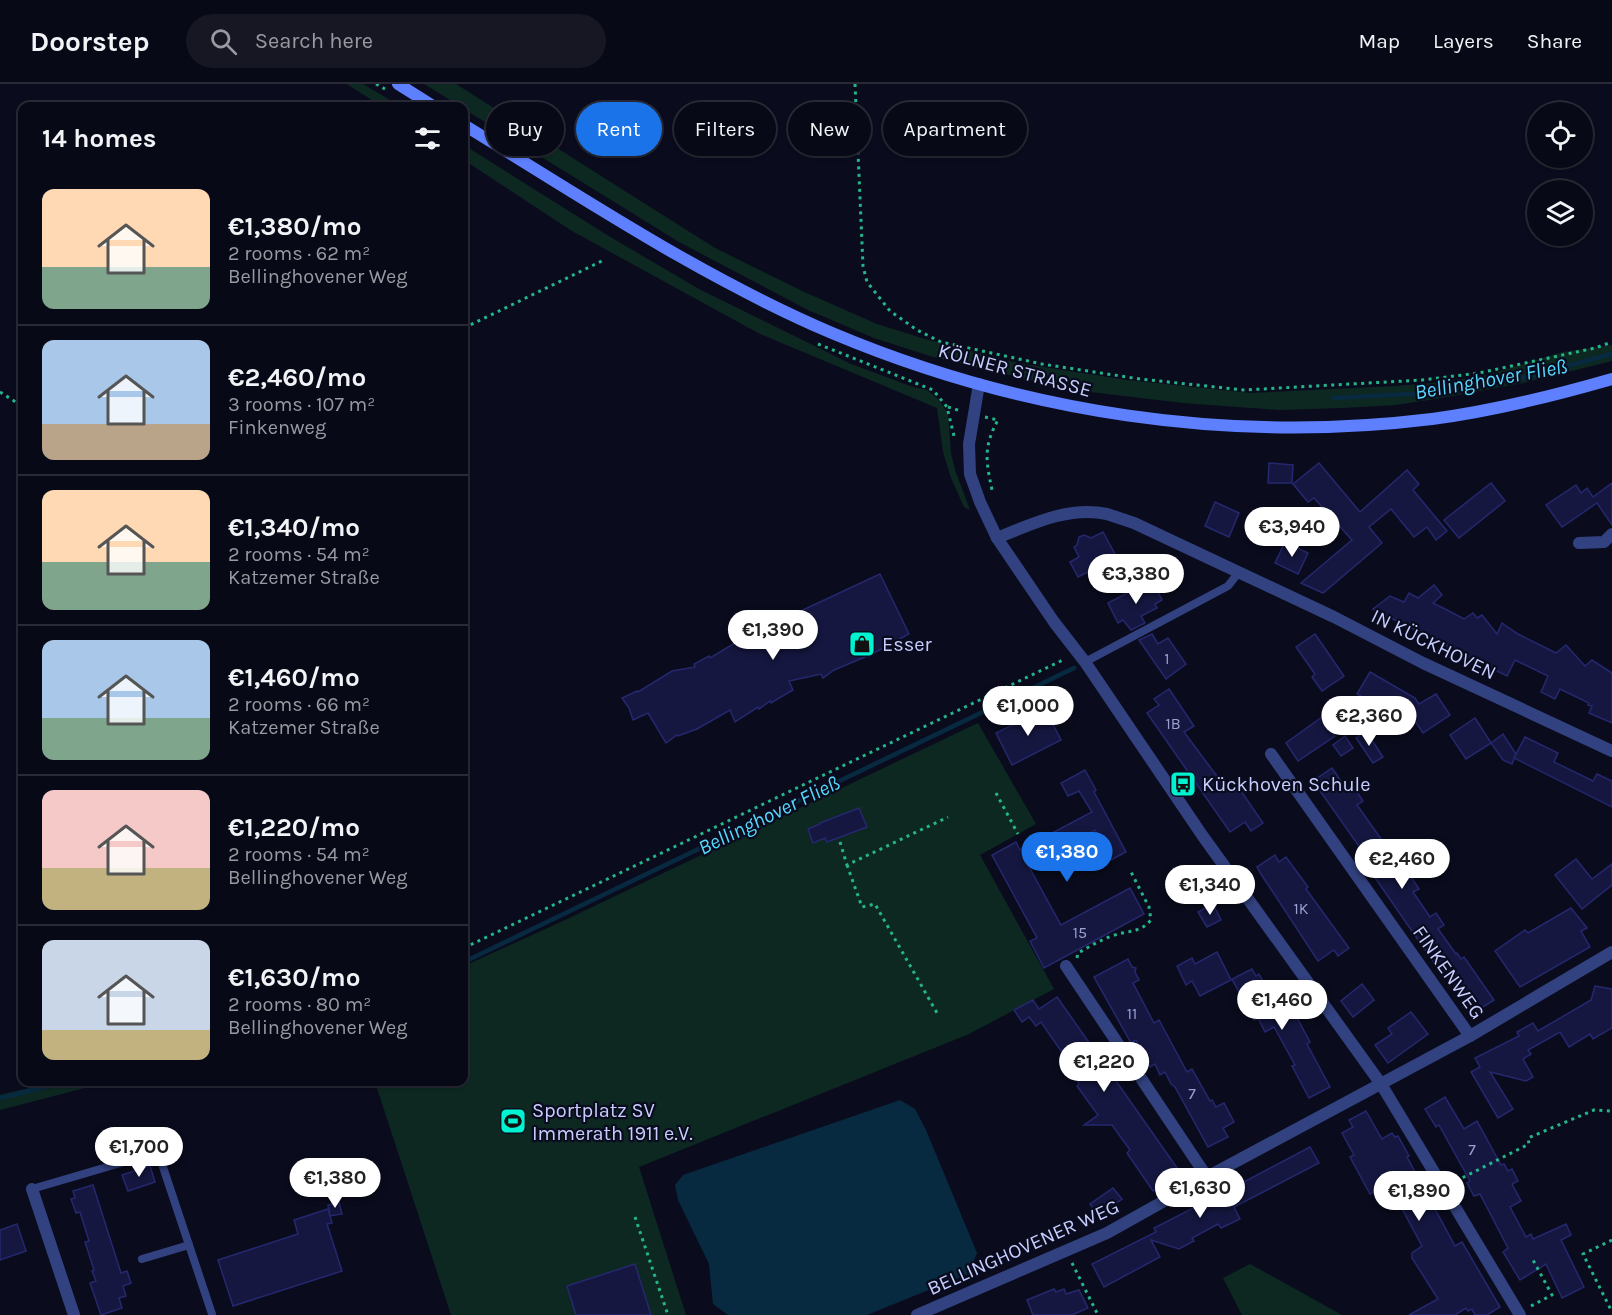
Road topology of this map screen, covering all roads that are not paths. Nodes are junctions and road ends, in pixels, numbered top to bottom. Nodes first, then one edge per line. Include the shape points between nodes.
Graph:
1 (398, 84) edge
2 (427, 102) edge
3 (468, 127) edge
4 (1612, 379) edge
5 (979, 384) junction
6 (1612, 534) edge
7 (997, 538) junction
8 (1579, 543) dead end
9 (1239, 572) junction
10 (1081, 658) junction
11 (1612, 751) edge
12 (1271, 754) dead end
13 (1612, 952) edge
14 (1066, 966) road end
15 (1470, 1036) junction
16 (1382, 1084) junction
17 (1208, 1177) junction
18 (32, 1189) joint
19 (189, 1245) junction
20 (142, 1259) dead end
21 (1519, 1313) edge
22 (212, 1314) edge
23 (74, 1315) edge
24 (917, 1315) edge

1 - 2 main road
3 - 5 main road, KÖLNER STRASSE via 662,247 761,298 832,333
4 - 5 main road, KÖLNER STRASSE via 1500,408 1367,425 1300,428 1166,422 1034,399
5 - 7 street via 969,444 970,474
6 - 8 street via 1604,542
7 - 9 street, IN KÜCKHOVEN via 1054,516 1105,514 1134,523
7 - 10 street
9 - 10 lane via 1228,586
9 - 11 street, IN KÜCKHOVEN
10 - 16 street via 1202,835
12 - 15 street, FINKENWEG
13 - 15 street, BELLINGHOVENER WEG
14 - 17 street
15 - 16 street, BELLINGHOVENER WEG
16 - 17 street, BELLINGHOVENER WEG
16 - 21 street
17 - 24 street, BELLINGHOVENER WEG via 1107,1233
18 - 19 lane via 159,1152
18 - 23 street
19 - 20 lane
19 - 22 lane

